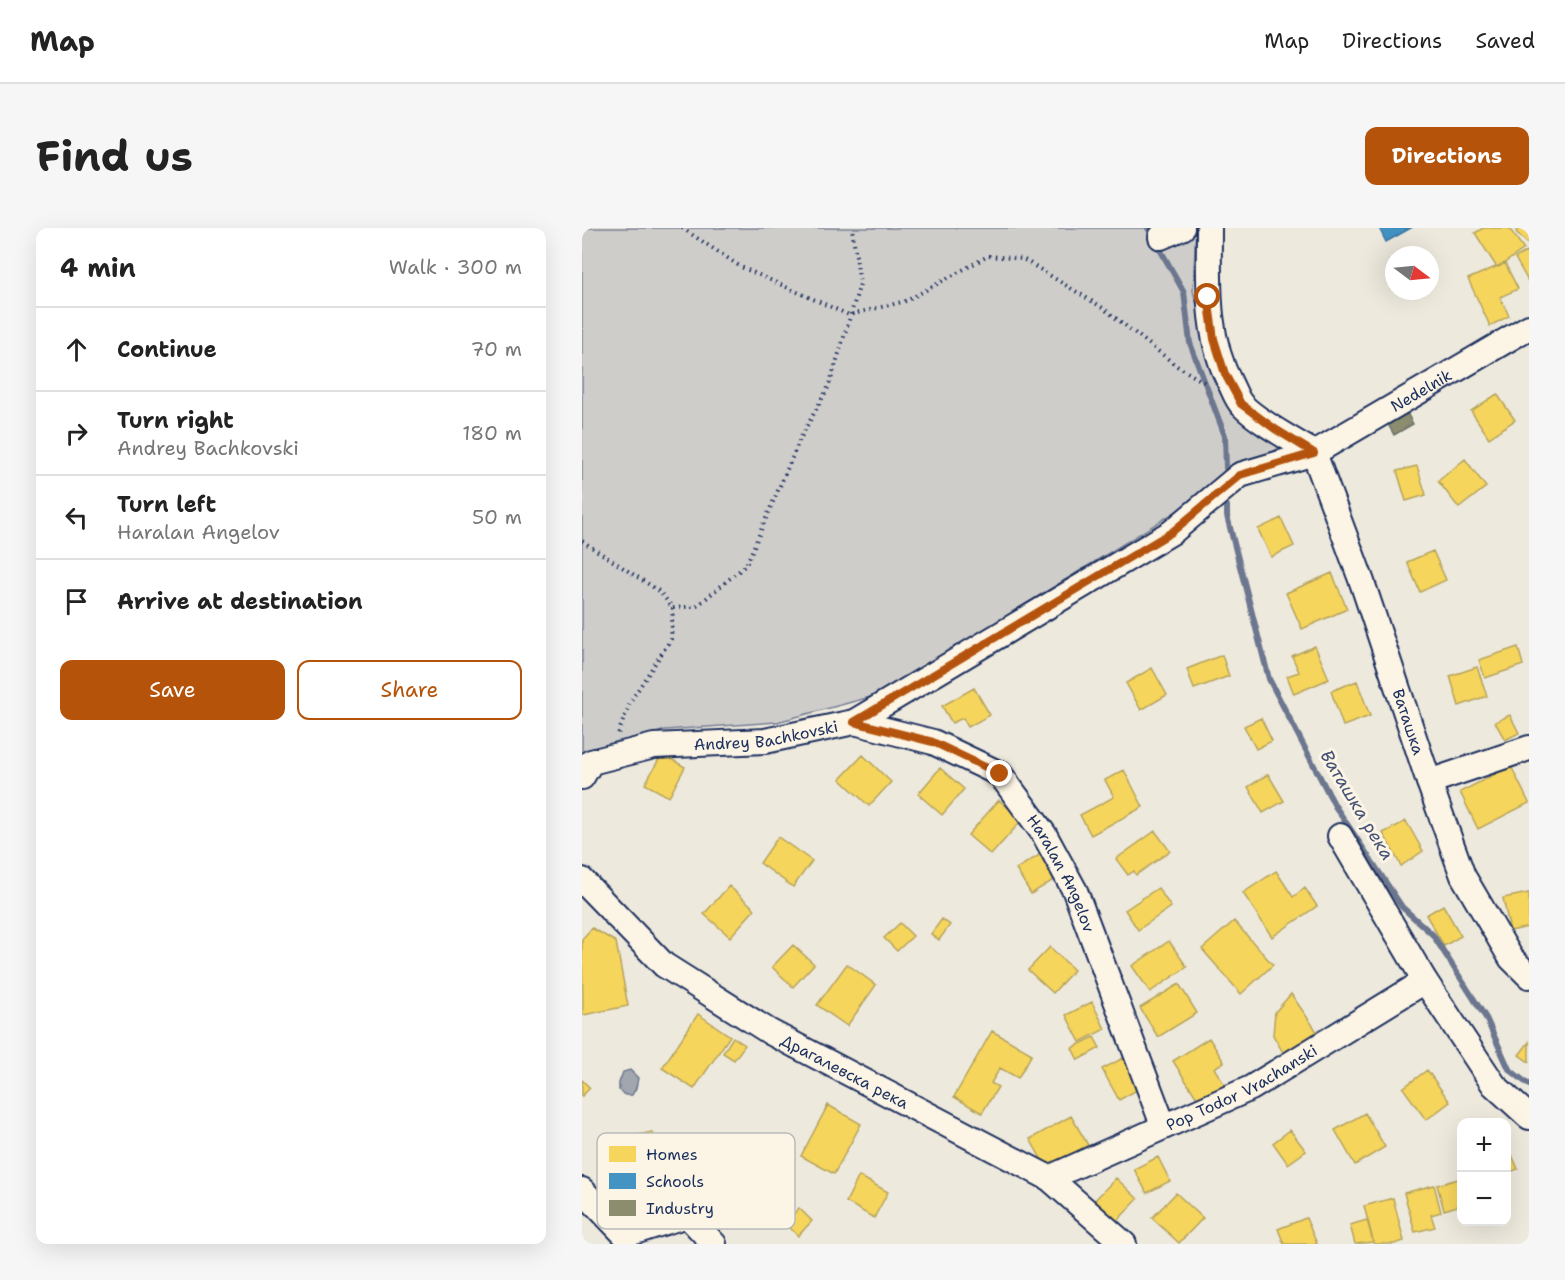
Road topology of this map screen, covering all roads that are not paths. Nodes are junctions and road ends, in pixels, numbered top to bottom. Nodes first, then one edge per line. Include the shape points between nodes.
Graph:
1 (1209, 228) edge
2 (1529, 327) edge
3 (1314, 453) junction
4 (854, 722) junction
5 (1529, 748) edge
6 (582, 777) edge
7 (1429, 782) junction
8 (1340, 836) dead end
9 (582, 880) edge
10 (1520, 955) edge
11 (1529, 976) edge
12 (1425, 981) junction
13 (1529, 1117) edge
14 (1163, 1125) junction
15 (1049, 1178) junction
16 (582, 1190) edge
17 (597, 1206) edge
18 (619, 1229) edge
19 (644, 1229) edge
20 (700, 1229) edge
21 (714, 1244) edge
22 (1124, 1244) edge

1 - 3 street via 1208,297 1214,339 1225,374 1241,404
2 - 3 street, Nedelnik
3 - 4 street, Andrey Bachkovski via 1240,475 1172,532
3 - 7 street, Ваташка
4 - 6 street, Andrey Bachkovski via 765,741 654,746 591,762
4 - 14 street, Haralan Angelov via 933,742 1000,774 1044,834 1075,891
5 - 7 street
7 - 10 street, Ваташка via 1464,876
8 - 12 street
9 - 15 street, Драгалевска река via 664,965 770,1032
10 - 11 street, Ваташка
12 - 13 street via 1494,1085
12 - 14 street, Pop Todor Vrachanski via 1251,1088
14 - 15 street, Pop Todor Vrachanski
15 - 22 street, Драгалевска река
16 - 17 street
18 - 19 street via 625,1235
20 - 21 street

